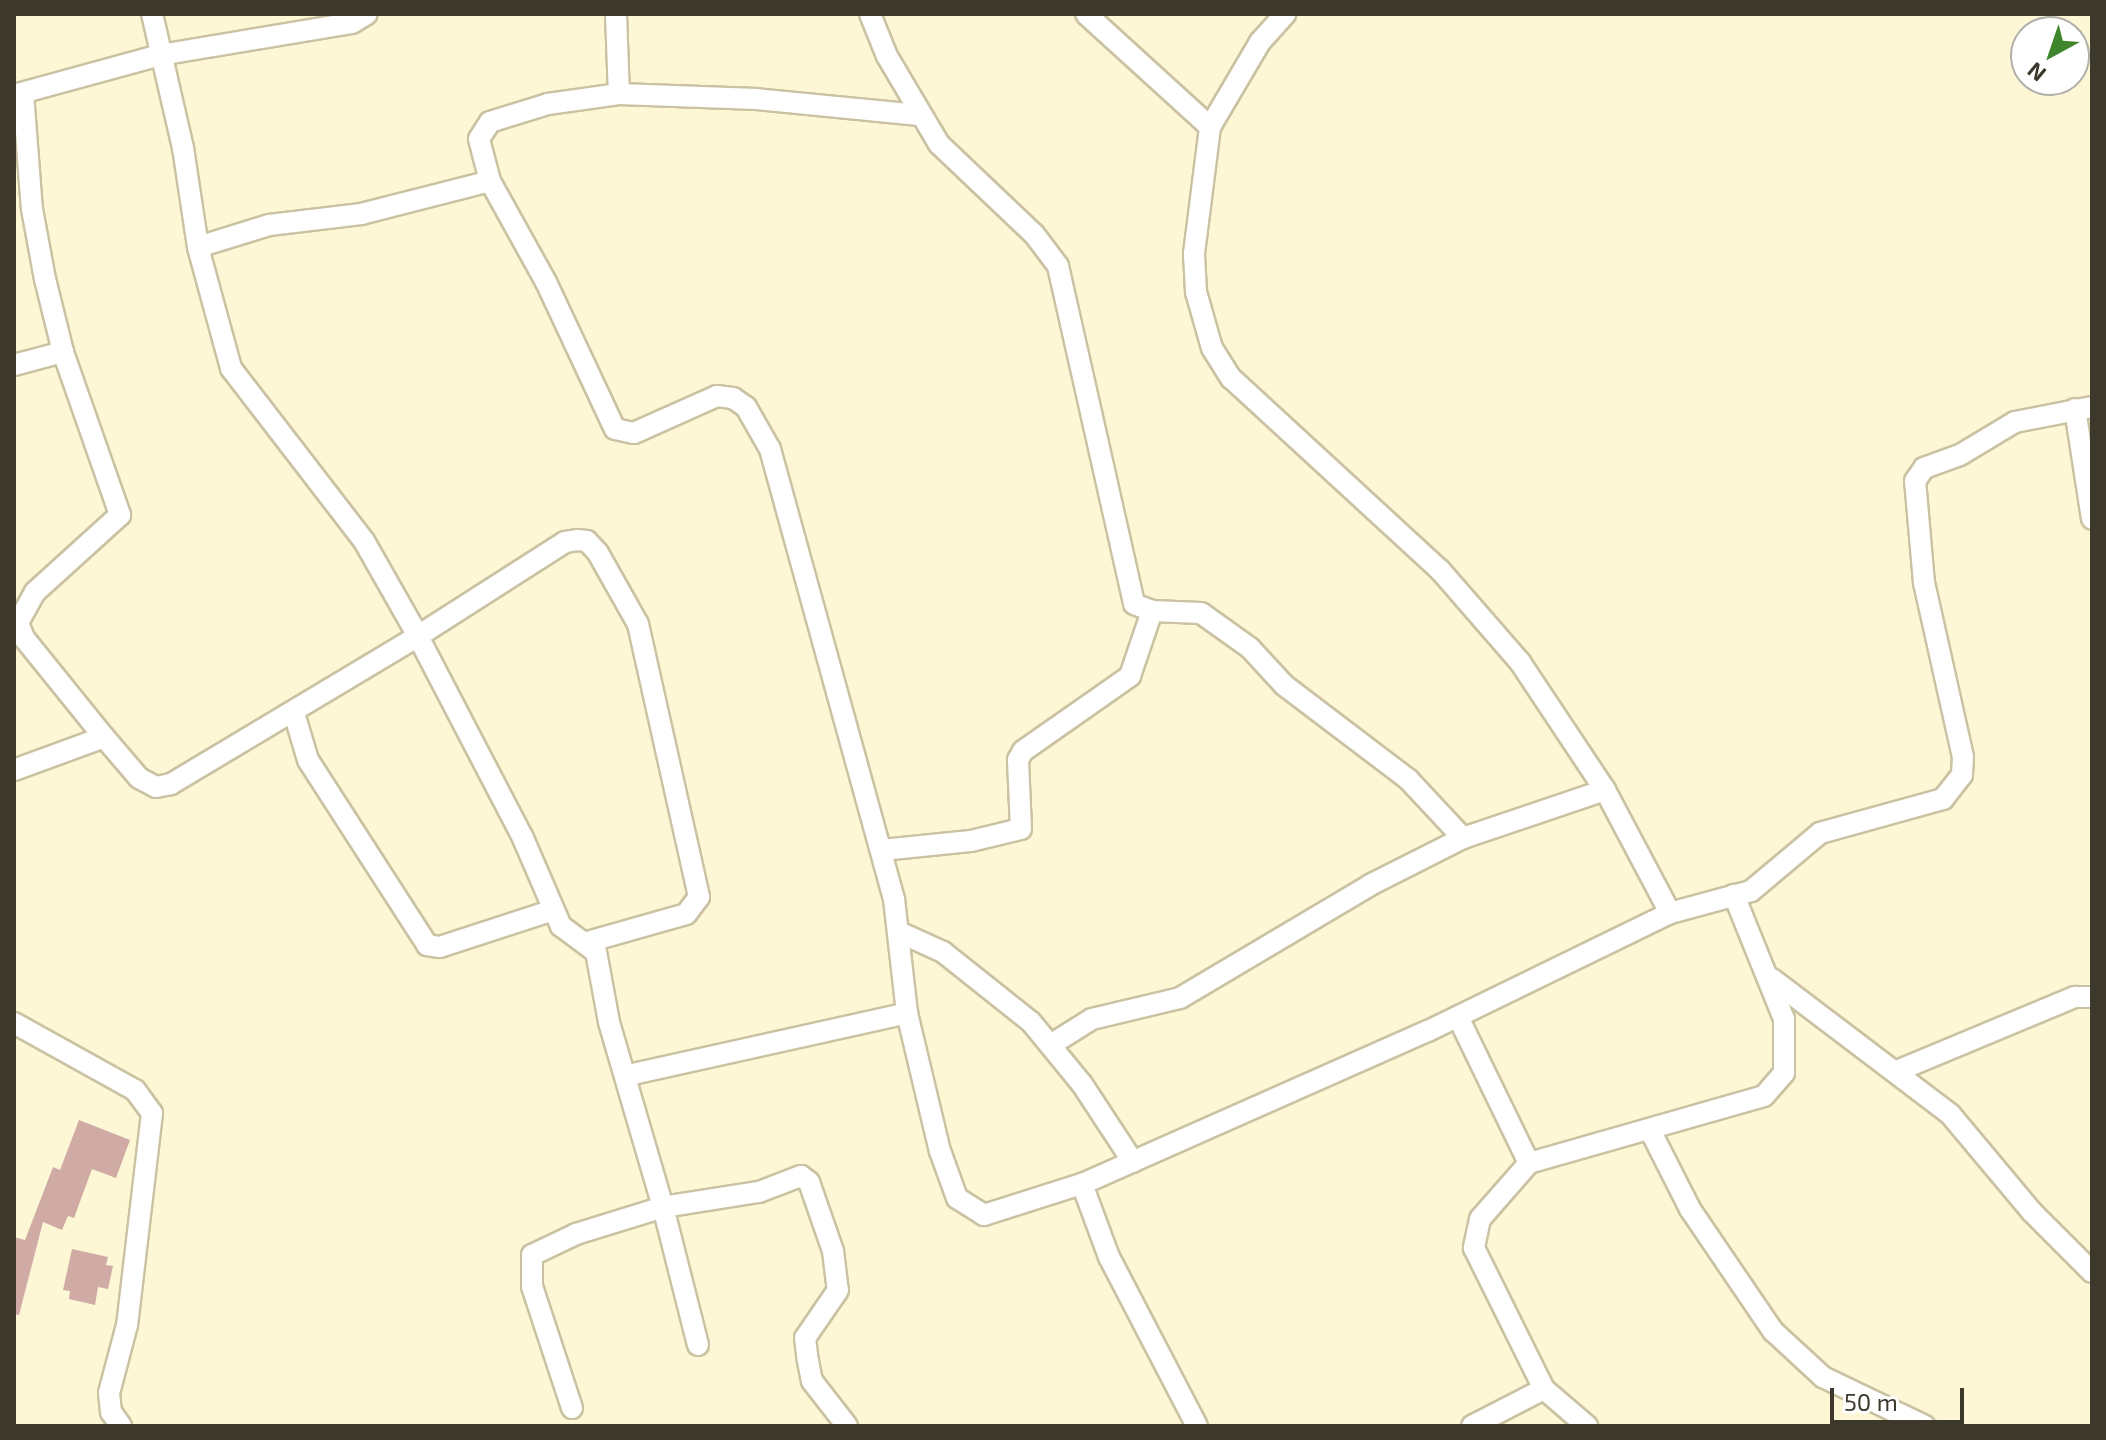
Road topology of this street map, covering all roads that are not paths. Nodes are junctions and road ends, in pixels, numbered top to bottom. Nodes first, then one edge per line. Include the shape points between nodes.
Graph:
1 (152, 14) edge
2 (367, 14) edge
3 (616, 14) edge
4 (870, 14) edge
5 (1086, 14) edge
6 (1285, 14) edge
7 (160, 55) junction
8 (19, 94) edge
9 (619, 94) junction
10 (919, 115) junction
11 (1210, 127) junction
12 (490, 181) junction
13 (198, 247) junction
14 (63, 352) junction
15 (14, 365) edge
16 (2083, 408) edge
17 (2092, 519) edge
18 (1152, 611) junction
19 (19, 636) edge
20 (418, 636) junction
21 (294, 713) junction
22 (104, 737) junction
23 (14, 770) edge
24 (1605, 790) junction
25 (1463, 838) junction
26 (882, 850) junction
27 (1734, 895) junction
28 (553, 910) junction
29 (1670, 913) junction
30 (899, 932) junction
31 (587, 942) junction
32 (1772, 979) junction
33 (2092, 997) edge
34 (907, 1013) junction
35 (1458, 1017) junction
36 (14, 1023) edge
37 (1052, 1044) junction
38 (1897, 1071) junction
39 (628, 1075) junction
40 (1650, 1130) junction
41 (1133, 1162) junction
42 (1529, 1163) junction
43 (1082, 1184) junction
44 (663, 1207) junction
45 (2092, 1272) edge
46 (698, 1345) dead end
47 (1544, 1389) junction
48 (572, 1408) dead end
49 (121, 1426) edge
50 (847, 1426) edge
51 (1197, 1426) edge
52 (1472, 1426) edge
53 (1587, 1426) edge
54 (1925, 1426) edge

1 - 7 street
2 - 7 street via 352,23
3 - 9 street
4 - 10 street
5 - 11 street
6 - 11 street via 1260,42
7 - 8 street
7 - 13 street via 183,148
8 - 14 street via 32,209
9 - 10 street via 757,99
9 - 12 street via 548,104 490,122 479,139
10 - 18 street via 960,167 1011,210 1058,266 1126,579 1134,604
11 - 24 street via 1194,254 1196,292 1212,348 1252,402 1440,570 1520,662
12 - 13 street via 361,214 269,225
12 - 26 street via 546,282 615,429 634,433 717,396 746,407 770,449 789,504 804,578
13 - 20 street via 231,368 364,541
14 - 15 street
14 - 19 street via 120,515 35,592 18,623
16 - 17 street
16 - 27 street via 2015,422 1960,455 1924,468 1915,481 1924,583 1963,757 1955,788 1923,807 1843,823 1820,833 1766,882
18 - 25 street via 1192,609 1250,648 1284,685 1408,779
18 - 26 street via 1130,676 1044,732 1018,760 1021,829 971,841
19 - 22 street
20 - 21 street
20 - 28 street via 523,838
20 - 31 street via 565,542 587,541 625,597 638,624 699,897 686,914
21 - 22 street via 171,784 156,787 139,778
21 - 28 street via 308,760 427,945 440,947
22 - 23 street
24 - 25 street
24 - 29 street
25 - 37 street via 1370,885 1180,998 1092,1019
26 - 30 street
27 - 29 street
27 - 32 street
28 - 31 street via 565,931
29 - 35 street
30 - 34 street
30 - 37 street via 943,952 990,985
31 - 39 street via 596,952 609,1022
32 - 38 street
32 - 40 street via 1784,1019 1787,1061 1776,1087 1726,1110
33 - 38 street via 2075,997
34 - 39 street
34 - 43 street via 940,1151 957,1198 984,1215
35 - 41 street
35 - 42 street
36 - 49 street via 135,1090 152,1113 127,1325 109,1393 111,1412
37 - 41 street
38 - 45 street via 1982,1145 2032,1212
39 - 44 street
40 - 42 street
40 - 54 street via 1690,1209 1773,1331 1823,1377
41 - 43 street
42 - 47 street via 1480,1219 1473,1237
43 - 51 street via 1109,1257
44 - 46 street
44 - 48 street via 576,1234 532,1255 532,1286
44 - 50 street via 759,1192 794,1176 809,1182 833,1251 838,1290 805,1338 808,1361 812,1381
47 - 52 street
47 - 53 street

